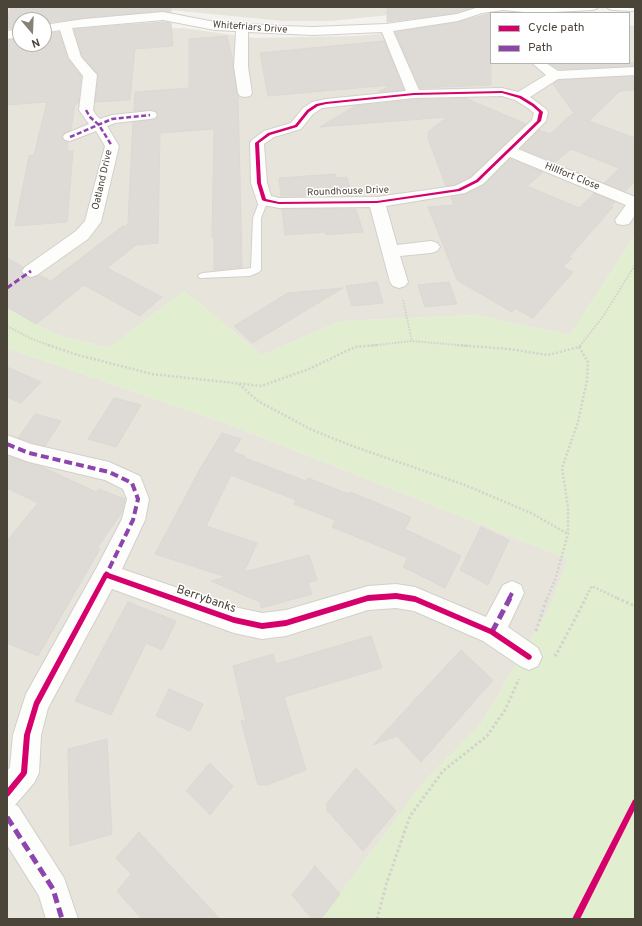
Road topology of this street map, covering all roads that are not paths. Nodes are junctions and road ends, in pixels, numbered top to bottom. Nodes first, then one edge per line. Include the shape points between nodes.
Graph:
1 (592, 7) edge
2 (613, 7) edge
3 (634, 8) edge
4 (535, 9) junction
5 (166, 12) edge
6 (523, 12) edge
7 (458, 17) junction
8 (490, 17) edge
9 (65, 26) junction
10 (52, 28) edge
11 (242, 28) junction
12 (386, 28) junction
13 (539, 64) edge
14 (635, 71) edge
15 (555, 75) junction
16 (245, 93) dead end
17 (414, 94) junction
18 (520, 97) junction
19 (150, 114) dead end
20 (98, 125) junction
21 (70, 137) dead end
22 (509, 151) junction
23 (264, 200) junction
24 (377, 202) junction
25 (635, 203) edge
26 (623, 220) dead end
27 (431, 247) dead end
28 (391, 251) junction
29 (31, 271) dead end
30 (203, 276) dead end
31 (399, 282) road end
32 (7, 444) edge
33 (106, 575) junction
34 (512, 594) dead end
35 (492, 632) junction
36 (529, 657) road end
37 (7, 794) edge
38 (7, 817) edge
39 (62, 919) edge

1 - 4 street, Whitefriars Drive
2 - 3 street
4 - 6 street, Whitefriars Drive
4 - 7 street, Whitefriars Drive via 503,7
5 - 9 street, Whitefriars Drive
5 - 11 street, Whitefriars Drive via 208,25
7 - 8 street, Whitefriars Drive
7 - 12 street, Whitefriars Drive
9 - 10 street, Whitefriars Drive
9 - 20 street, Oatland Drive via 75,58 90,75 86,110
11 - 12 street, Whitefriars Drive via 313,31
11 - 16 street via 241,67
12 - 17 street
13 - 15 street
14 - 15 street
15 - 18 street
17 - 18 street, Roundhouse Drive via 502,92
17 - 23 street, Roundhouse Drive via 317,105 308,111 296,126 269,134 257,143 259,183
18 - 22 street, Roundhouse Drive via 541,112 539,121
19 - 20 street via 112,119
20 - 21 street
20 - 29 street, Oatland Drive via 112,146 94,222 82,235
22 - 24 street, Roundhouse Drive via 477,181 459,190
22 - 25 street, Hillfort Close
23 - 24 street, Roundhouse Drive via 279,203
23 - 30 lane via 257,218 256,270 250,273
24 - 28 street
25 - 26 street, Hillfort Close
27 - 28 street
28 - 31 street
32 - 33 street via 29,453 109,472 132,483 138,499 133,520
33 - 35 street, Berrybanks via 234,620 262,626 286,623 368,598 396,596 414,600
33 - 37 street via 36,704 28,735 24,773
34 - 35 street
35 - 36 street, Berrybanks
38 - 39 street via 53,890

